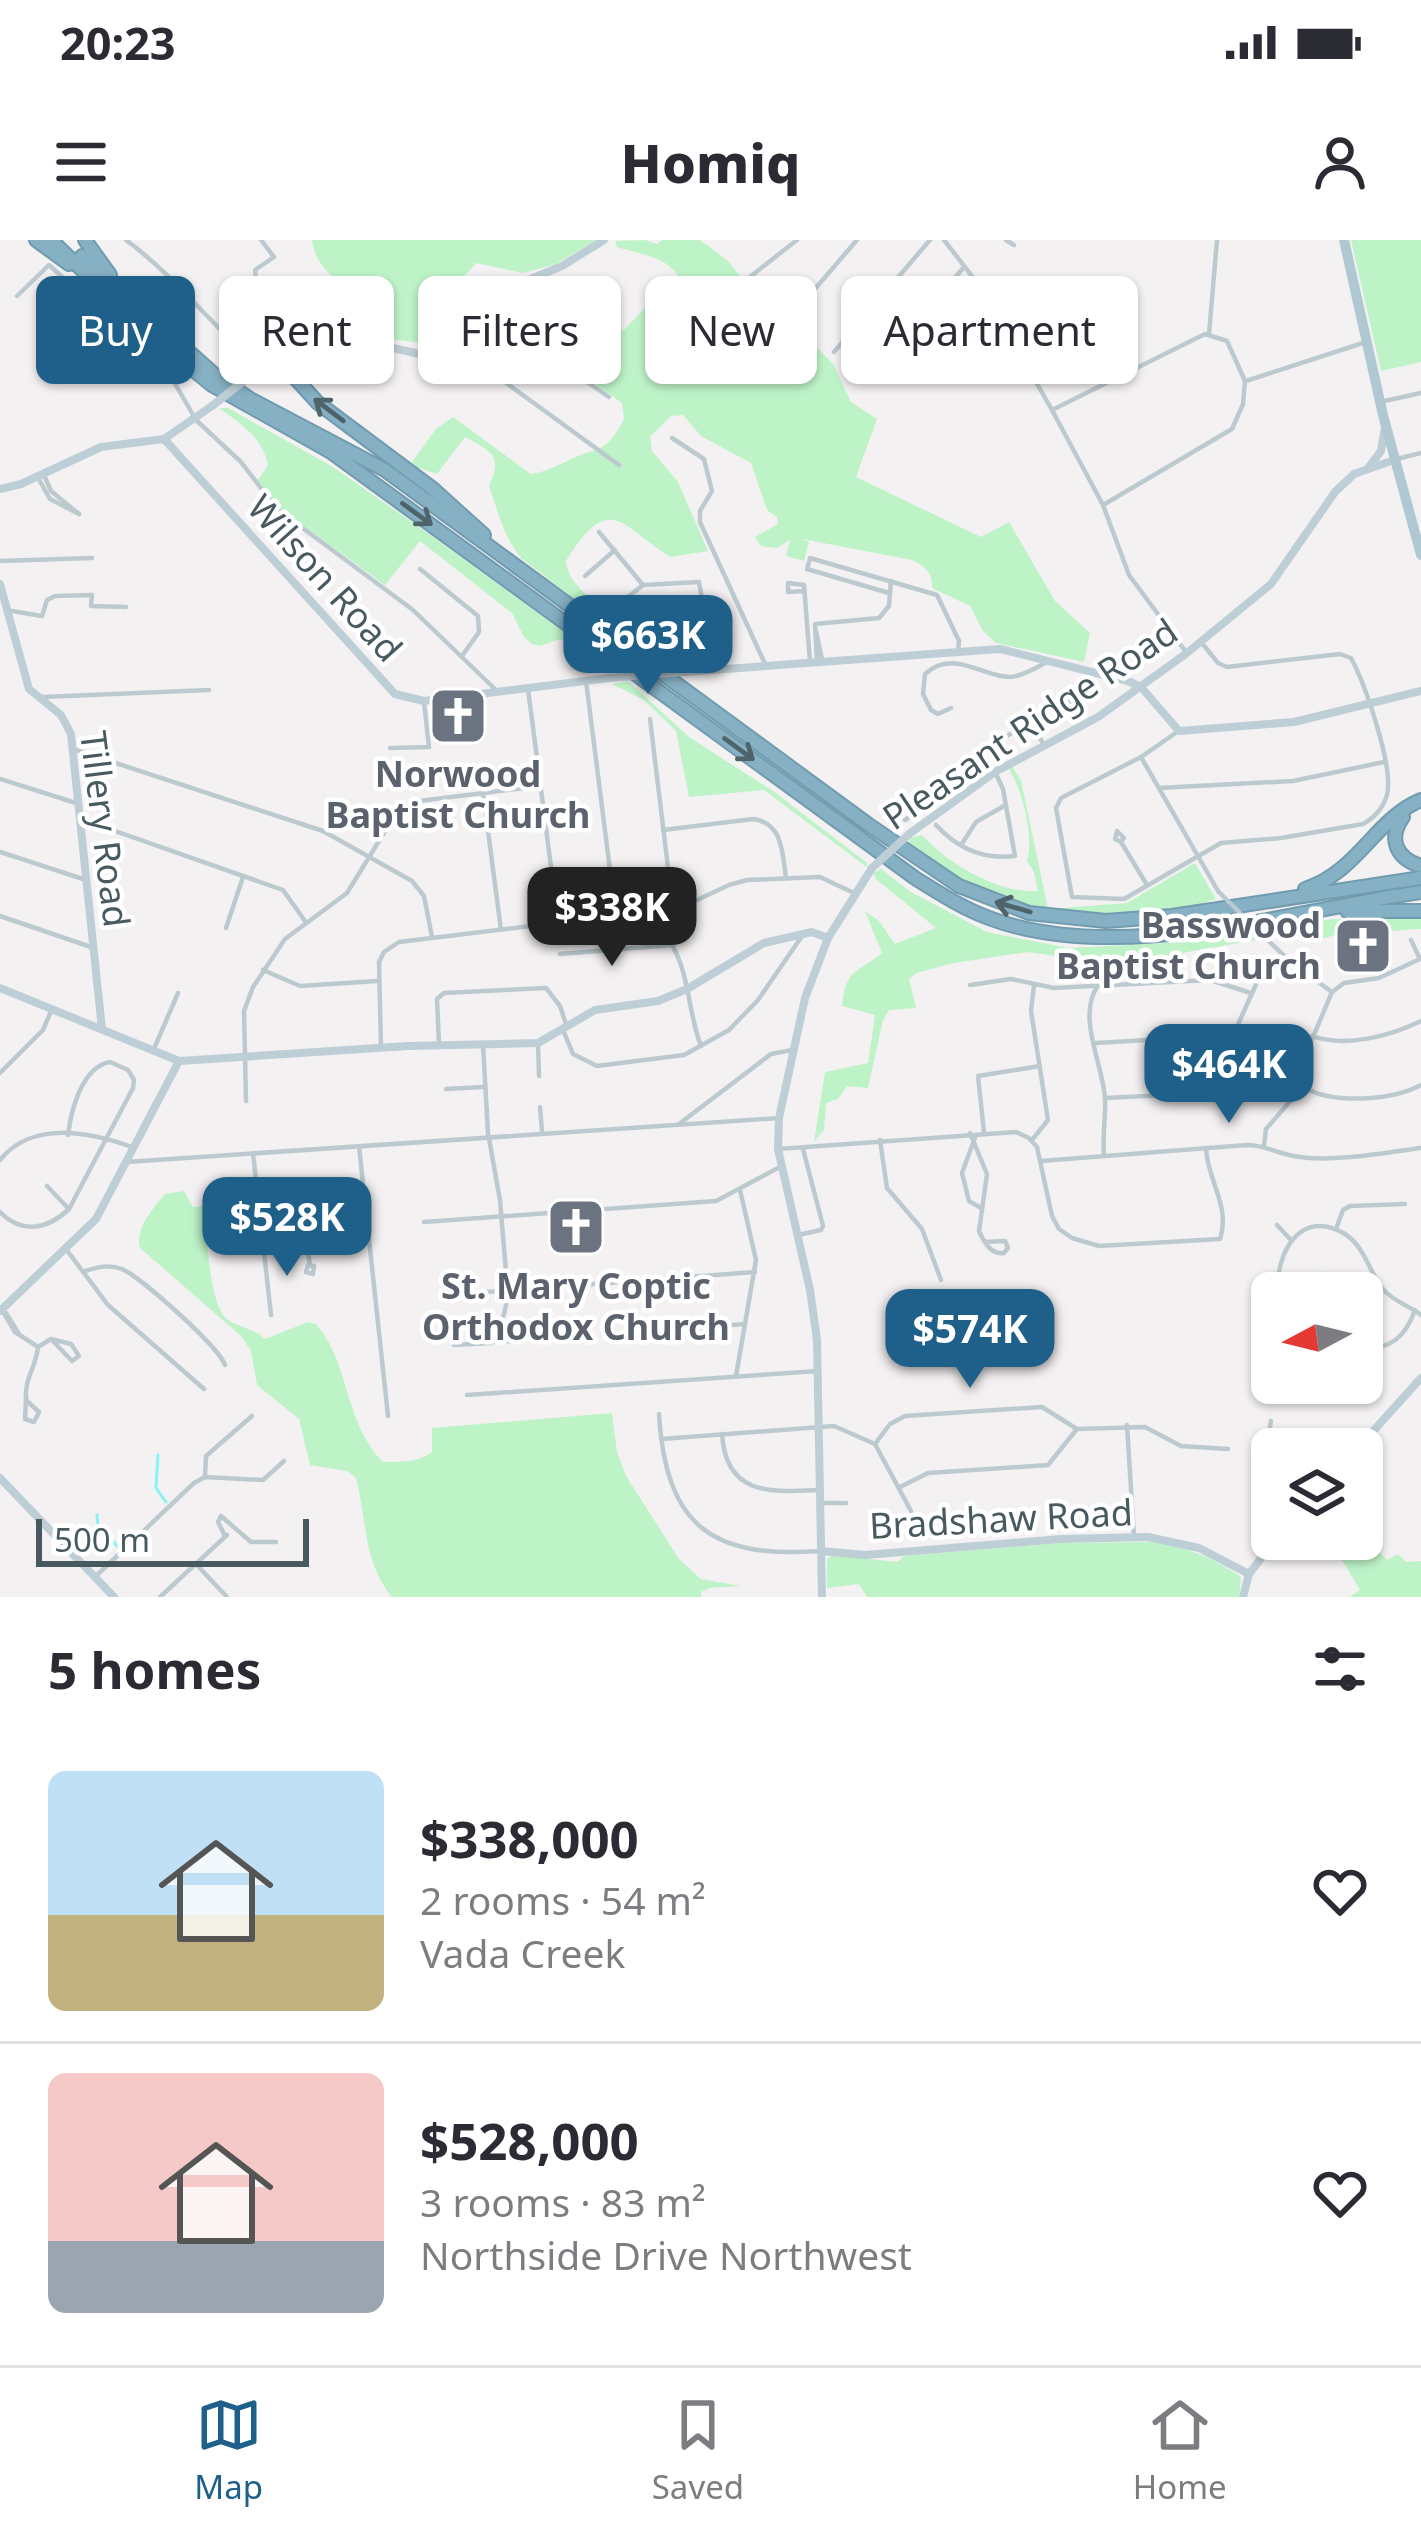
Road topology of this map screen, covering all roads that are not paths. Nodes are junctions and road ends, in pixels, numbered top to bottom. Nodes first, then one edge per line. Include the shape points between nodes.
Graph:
1 (36, 240) edge
2 (51, 240) edge
3 (63, 240) edge
4 (85, 240) edge
5 (126, 240) edge
6 (261, 240) edge
7 (604, 240) edge
8 (797, 240) edge
9 (857, 240) edge
10 (930, 240) edge
11 (944, 240) edge
12 (1006, 240) edge
13 (1217, 240) edge
14 (1344, 240) edge
15 (1013, 245) dead end
16 (964, 267) junction
17 (88, 276) edge
18 (90, 276) edge
19 (104, 276) edge
20 (113, 276) edge
21 (256, 276) edge
22 (538, 276) edge
23 (751, 276) edge
24 (956, 276) edge
25 (817, 287) edge
26 (17, 296) dead end
27 (219, 329) edge
28 (1209, 334) junction
29 (1366, 342) junction
30 (834, 352) dead end
31 (195, 357) edge
32 (195, 373) edge
33 (1245, 381) junction
34 (240, 384) edge
35 (301, 384) edge
36 (508, 384) edge
37 (590, 384) edge
38 (1421, 393) edge
39 (609, 397) dead end
40 (1380, 403) junction
41 (1052, 410) junction
42 (196, 420) junction
43 (1386, 425) junction
44 (672, 438) dead end
45 (164, 440) junction
46 (1421, 453) edge
47 (1396, 460) junction
48 (619, 465) dead end
49 (1367, 468) junction
50 (40, 475) junction
51 (0, 489) edge
52 (1103, 505) junction
53 (1416, 514) edge
54 (599, 532) dead end
55 (615, 550) junction
56 (1421, 554) edge
57 (92, 557) dead end
58 (0, 561) edge
59 (514, 566) junction
60 (420, 568) dead end
61 (584, 576) dead end
62 (891, 581) junction
63 (0, 584) edge
64 (643, 586) junction
65 (804, 591) dead end
66 (889, 593) junction
67 (619, 605) dead end
68 (126, 607) dead end
69 (6, 610) junction
70 (705, 626) junction
71 (672, 629) dead end
72 (730, 636) dead end
73 (710, 638) junction
74 (1201, 643) junction
75 (962, 648) junction
76 (1187, 653) junction
77 (462, 656) junction
78 (1053, 660) junction
79 (816, 662) junction
80 (766, 666) junction
81 (714, 670) junction
82 (586, 681) junction
83 (1141, 687) junction
84 (527, 688) junction
85 (209, 690) dead end
86 (1421, 691) edge
87 (498, 692) junction
88 (36, 698) junction
89 (1082, 698) dead end
90 (424, 701) junction
91 (1369, 706) junction
92 (951, 708) dead end
93 (650, 719) dead end
94 (1033, 726) junction
95 (1179, 731) junction
96 (1044, 745) junction
97 (390, 748) dead end
98 (73, 749) junction
99 (1142, 757) junction
100 (1384, 762) junction
101 (995, 772) junction
102 (0, 779) edge
103 (540, 786) junction
104 (1159, 788) junction
105 (482, 793) junction
106 (947, 803) junction
107 (79, 804) junction
108 (1421, 804) edge
109 (1006, 805) junction
110 (81, 819) junction
111 (905, 820) dead end
112 (936, 825) dead end
113 (663, 830) junction
114 (1121, 842) dead end
115 (961, 845) junction
116 (0, 851) edge
117 (1197, 857) junction
118 (368, 858) junction
119 (1421, 871) edge
120 (243, 877) junction
121 (786, 877) junction
122 (87, 880) junction
123 (1147, 885) junction
124 (1296, 892) junction
125 (1421, 892) edge
126 (854, 893) junction
127 (1256, 903) junction
128 (673, 909) junction
129 (1421, 911) edge
130 (1292, 914) junction
131 (0, 916) edge
132 (616, 917) junction
133 (306, 922) junction
134 (558, 923) junction
135 (226, 928) dead end
136 (501, 930) junction
137 (804, 934) junction
138 (433, 938) junction
139 (828, 938) junction
140 (1411, 940) dead end
141 (93, 948) junction
142 (560, 954) dead end
143 (1287, 959) junction
144 (1420, 960) edge
145 (263, 970) junction
146 (377, 981) junction
147 (1034, 985) junction
148 (970, 986) dead end
149 (1097, 987) junction
150 (0, 988) edge
151 (687, 989) junction
152 (1332, 992) junction
153 (178, 993) dead end
154 (1251, 993) junction
155 (52, 1009) junction
156 (1421, 1021) edge
157 (565, 1028) junction
158 (102, 1029) junction
159 (1234, 1035) junction
160 (1312, 1036) junction
161 (538, 1043) junction
162 (1095, 1043) junction
163 (439, 1044) junction
164 (483, 1046) junction
165 (701, 1046) junction
166 (381, 1048) junction
167 (791, 1050) junction
168 (153, 1051) junction
169 (243, 1057) junction
170 (179, 1061) junction
171 (1250, 1065) junction
172 (1040, 1066) junction
173 (1, 1072) edge
174 (539, 1076) dead end
175 (1421, 1085) edge
176 (485, 1086) junction
177 (1302, 1087) junction
178 (446, 1089) dead end
179 (1105, 1098) junction
180 (246, 1101) dead end
181 (1289, 1101) junction
182 (540, 1107) dead end
183 (779, 1118) junction
184 (680, 1124) junction
185 (977, 1132) junction
186 (542, 1134) junction
187 (68, 1135) junction
188 (490, 1137) junction
189 (106, 1138) junction
190 (880, 1140) junction
191 (1032, 1140) junction
192 (975, 1144) junction
193 (1264, 1144) junction
194 (359, 1146) junction
195 (802, 1146) junction
196 (132, 1147) junction
197 (1206, 1148) junction
198 (1421, 1148) edge
199 (778, 1149) junction
200 (253, 1153) junction
201 (1104, 1156) junction
202 (0, 1160) edge
203 (1041, 1161) junction
204 (126, 1162) junction
205 (782, 1166) junction
206 (47, 1186) dead end
207 (740, 1190) junction
208 (1406, 1204) dead end
209 (259, 1208) junction
210 (980, 1208) junction
211 (69, 1209) junction
212 (0, 1212) edge
213 (500, 1215) junction
214 (424, 1222) dead end
215 (1277, 1226) dead end
216 (1336, 1230) junction
217 (798, 1235) junction
218 (1291, 1240) junction
219 (985, 1242) dead end
220 (66, 1250) junction
221 (310, 1264) dead end
222 (83, 1271) junction
223 (755, 1272) junction
224 (1279, 1272) edge
225 (1373, 1272) edge
226 (941, 1280) dead end
227 (1383, 1289) edge
228 (507, 1292) junction
229 (447, 1295) dead end
230 (2, 1311) edge
231 (1419, 1312) edge
232 (271, 1315) dead end
233 (745, 1324) junction
234 (606, 1335) dead end
235 (51, 1339) dead end
236 (511, 1341) dead end
237 (491, 1342) junction
238 (454, 1345) dead end
239 (1383, 1345) edge
240 (38, 1348) junction
241 (225, 1365) dead end
242 (818, 1371) junction
243 (736, 1376) junction
244 (1421, 1378) edge
245 (204, 1389) dead end
246 (467, 1395) dead end
247 (26, 1400) dead end
248 (659, 1414) dead end
249 (252, 1416) dead end
250 (388, 1416) dead end
251 (1270, 1421) dead end
252 (1127, 1425) junction
253 (818, 1426) junction
254 (1269, 1428) edge
255 (1376, 1428) edge
256 (1077, 1429) junction
257 (722, 1435) junction
258 (661, 1438) junction
259 (874, 1444) junction
260 (1228, 1449) dead end
261 (284, 1461) dead end
262 (206, 1477) junction
263 (0, 1478) edge
264 (899, 1488) junction
265 (820, 1490) junction
266 (820, 1503) junction
267 (846, 1503) dead end
268 (911, 1511) dead end
269 (1134, 1537) junction
270 (276, 1542) dead end
271 (821, 1551) junction
272 (1260, 1560) edge
273 (196, 1564) junction
274 (1249, 1574) junction
275 (95, 1577) junction
276 (114, 1597) edge
277 (160, 1597) edge
278 (227, 1597) edge
279 (823, 1597) edge
280 (1243, 1597) edge

1 - 17 highway
2 - 18 highway
3 - 19 highway
4 - 20 highway
5 - 27 street
6 - 21 street via 274,256
7 - 22 street
8 - 23 street
9 - 25 street
10 - 30 street
11 - 16 street
12 - 15 street
13 - 28 street
14 - 29 main road
16 - 24 street
16 - 41 street
26 - 42 street via 49,265 156,361
28 - 33 street via 1227,341
28 - 41 street
29 - 33 street
29 - 40 main road
31 - 59 highway via 250,399 386,470
32 -> 130 highway via 331,452 952,901 1028,929 1108,938
33 - 52 street via 1240,413 1226,434
34 - 42 street, bridge
59 -> 35 highway via 433,489
36 - 48 street
37 - 39 street
38 - 40 street
40 - 43 main road
41 - 52 street
42 - 45 street
42 - 77 street via 277,509
43 - 47 main road
43 - 49 street via 1380,454
44 - 80 street via 704,459 712,491 700,522
45 - 50 street via 100,447
45 - 90 street, Wilson Road via 385,684
46 - 47 street
47 - 49 street, Pleasant Ridge Road
47 - 53 main road
49 - 74 street, Pleasant Ridge Road via 1335,492 1271,584
50 - 50 street via 47,497 79,514 54,494
50 - 51 street
52 - 76 street via 1129,575
53 - 56 main road
54 - 55 street
55 - 61 street
55 - 64 street
57 - 58 street
127 -> 59 highway via 1106,921 991,901 925,865
60 - 77 street via 478,616 479,632
62 - 66 street
62 - 66 street via 810,558 807,569
62 - 75 street via 937,595
63 - 69 street, Tillery Road
64 - 67 street
64 - 70 street via 699,582
65 - 79 street
66 - 79 street via 879,618 815,624
68 - 69 street via 92,607 92,595 47,599 42,616
69 - 88 street, Tillery Road
70 - 71 street
70 - 73 street
72 - 73 street
73 - 81 street
74 - 76 street, Pleasant Ridge Road
74 - 91 street via 1233,668 1344,655
75 - 78 street, Wilson Road
75 - 79 street, Wilson Road
76 - 83 street, Pleasant Ridge Road
77 - 87 street
78 - 83 street, Wilson Road
78 - 92 street via 1012,677 968,664 933,667 925,697 938,714
79 - 80 street, Wilson Road
80 - 81 street, Wilson Road
81 - 82 street, Wilson Road, bridge
82 - 84 street, Wilson Road
82 - 132 street
83 - 95 street
83 - 96 street, Pleasant Ridge Road
84 - 87 street, Wilson Road
84 - 103 street
85 - 88 street
86 - 91 street
87 - 90 street, Wilson Road
88 - 98 street, Tillery Road via 64,720
89 - 94 street via 1031,714
90 - 97 street via 430,746
91 - 95 street via 1294,722
91 - 100 street
93 - 113 street
94 - 96 street
94 - 106 street via 976,754
95 - 99 street
96 - 101 street, Pleasant Ridge Road
98 - 107 street, Tillery Road
98 - 118 street via 304,823
99 - 104 street
99 - 123 street via 1061,798 1056,808 1072,897 1124,899
100 - 104 street via 1293,781
100 - 117 street via 1388,790 1364,824 1228,842
101 - 106 street, Pleasant Ridge Road
101 - 109 street
102 - 107 street
103 - 105 street
103 - 134 street
104 - 117 street
105 - 118 street via 407,805
105 - 136 street
106 - 111 street
106 - 126 street, Pleasant Ridge Road, bridge
107 - 110 street, Tillery Road
108 - 119 highway via 1394,837
108 - 124 highway via 1399,813 1347,867
109 - 115 street via 976,823
109 - 115 street via 1015,856 986,857
110 - 120 street
110 - 122 street, Tillery Road
112 - 115 street
113 - 121 street via 768,821
113 - 128 street
114 - 123 street
116 - 122 street
117 - 123 street
117 - 143 street, bridge via 1218,891
118 - 133 street via 341,900
118 - 138 street via 419,889
119 - 124 highway
119 - 127 highway
120 - 133 street via 283,890
120 - 135 street
121 - 126 street via 820,877
121 - 128 street via 736,882
122 - 141 street, Tillery Road
124 - 127 highway
125 - 130 highway
126 - 139 street, Pleasant Ridge Road
128 - 132 street
129 - 130 highway
131 - 141 street
132 - 134 street
133 - 145 street
134 - 136 street
136 - 138 street
137 - 139 street
137 - 151 street via 764,943
137 - 165 street via 758,1000
138 - 146 street via 389,948
139 - 167 street, Pleasant Ridge Road
140 - 144 street
141 - 158 street, Tillery Road
142 - 151 street via 668,943
143 - 152 street
143 - 154 street via 1261,974
144 - 152 street
145 - 146 street via 300,986
145 - 169 street via 244,1011
146 - 166 street
147 - 148 street via 1011,979
147 - 149 street
147 - 172 street
149 - 154 street via 1218,980
149 - 162 street via 1089,1003
150 - 155 street
151 - 157 street via 595,1010
151 - 165 street
152 - 160 street
153 - 168 street
154 - 159 street
155 - 158 street
155 - 173 street via 43,1030
156 - 160 street via 1382,1036
157 - 161 street
157 - 163 street via 546,988 440,994
157 - 165 street via 573,1054 597,1066
158 - 168 street
159 - 162 street
159 - 171 street
160 - 177 street
161 - 164 street
161 - 174 street
162 - 179 street
163 - 164 street
163 - 166 street
164 - 176 street
166 - 169 street
167 - 183 street, Pleasant Ridge Road
167 - 184 street via 770,1054
168 - 170 street
169 - 170 street
169 - 180 street
170 - 196 street
171 - 179 street via 1208,1094
171 - 181 street
172 - 185 street via 978,1076
172 - 191 street via 1048,1120
175 - 177 street via 1335,1098
176 - 178 street
176 - 188 street
177 - 181 street
179 - 201 street
181 - 193 street
182 - 186 street
183 - 184 street
183 - 199 street, Pleasant Ridge Road
184 - 186 street
185 - 190 street
185 - 191 street
185 - 192 street
186 - 188 street
187 - 189 street
187 - 189 street via 93,1070 110,1062 134,1080
187 - 202 street via 28,1136
188 - 194 street
188 - 213 street
189 - 196 street
189 - 211 street
190 - 195 street
190 - 226 street via 886,1187 922,1229
191 - 203 street
192 - 210 street via 987,1174
192 - 210 street via 962,1173
193 - 197 street
193 - 198 street via 1292,1156
194 - 200 street
194 - 250 street
195 - 199 street
195 - 217 street via 823,1226
196 - 204 street
197 - 201 street
197 - 203 street via 1221,1198 1220,1239 1090,1246 1055,1224
199 - 205 street, Pleasant Ridge Road
200 - 204 street
200 - 209 street
201 - 203 street
204 - 220 street via 96,1219
205 - 207 street
205 - 217 street, Pleasant Ridge Road
206 - 211 street
207 - 213 street via 716,1201
207 - 223 street
208 - 216 street via 1350,1206
209 - 221 street via 301,1208
209 - 232 street
210 - 219 street
211 - 212 street via 38,1228 17,1226
213 - 214 street
213 - 228 street
215 - 218 street
216 - 218 street
216 - 225 street via 1354,1241
217 - 242 street, Pleasant Ridge Road
218 - 224 street
220 - 222 street
220 - 230 street
222 - 241 street via 129,1273 214,1346
222 - 245 street via 109,1305
223 - 228 street
223 - 233 street
227 - 231 street
228 - 229 street
228 - 237 street
230 - 240 street
231 - 239 street via 1404,1335
233 - 234 street
233 - 243 street
235 - 240 street
236 - 237 street
237 - 238 street
240 - 247 street
242 - 243 street
242 - 253 street, Pleasant Ridge Road
243 - 246 street
244 - 255 street
248 - 258 street
249 - 262 street via 206,1456
251 - 254 street
252 - 256 street
252 - 260 street via 1180,1446
252 - 269 street
253 - 257 street
253 - 259 street
253 - 265 street, Pleasant Ridge Road
256 - 259 street via 1042,1407 905,1416
256 - 264 street via 1048,1465 928,1473
257 - 258 street
257 - 265 street via 734,1473 755,1489
258 - 271 street via 674,1492 710,1534 753,1552
259 - 264 street
261 - 262 street via 258,1481
262 - 275 street
263 - 275 street
264 - 268 street
265 - 266 street, Pleasant Ridge Road
266 - 267 street
266 - 271 street, Pleasant Ridge Road
269 - 271 street, Bradshaw Road
269 - 274 street, Bradshaw Road via 1190,1545
270 - 273 street via 251,1542 220,1516 226,1535
271 - 279 street, Pleasant Ridge Road
272 - 274 street
273 - 277 street
273 - 278 street
274 - 280 street
275 - 276 street

